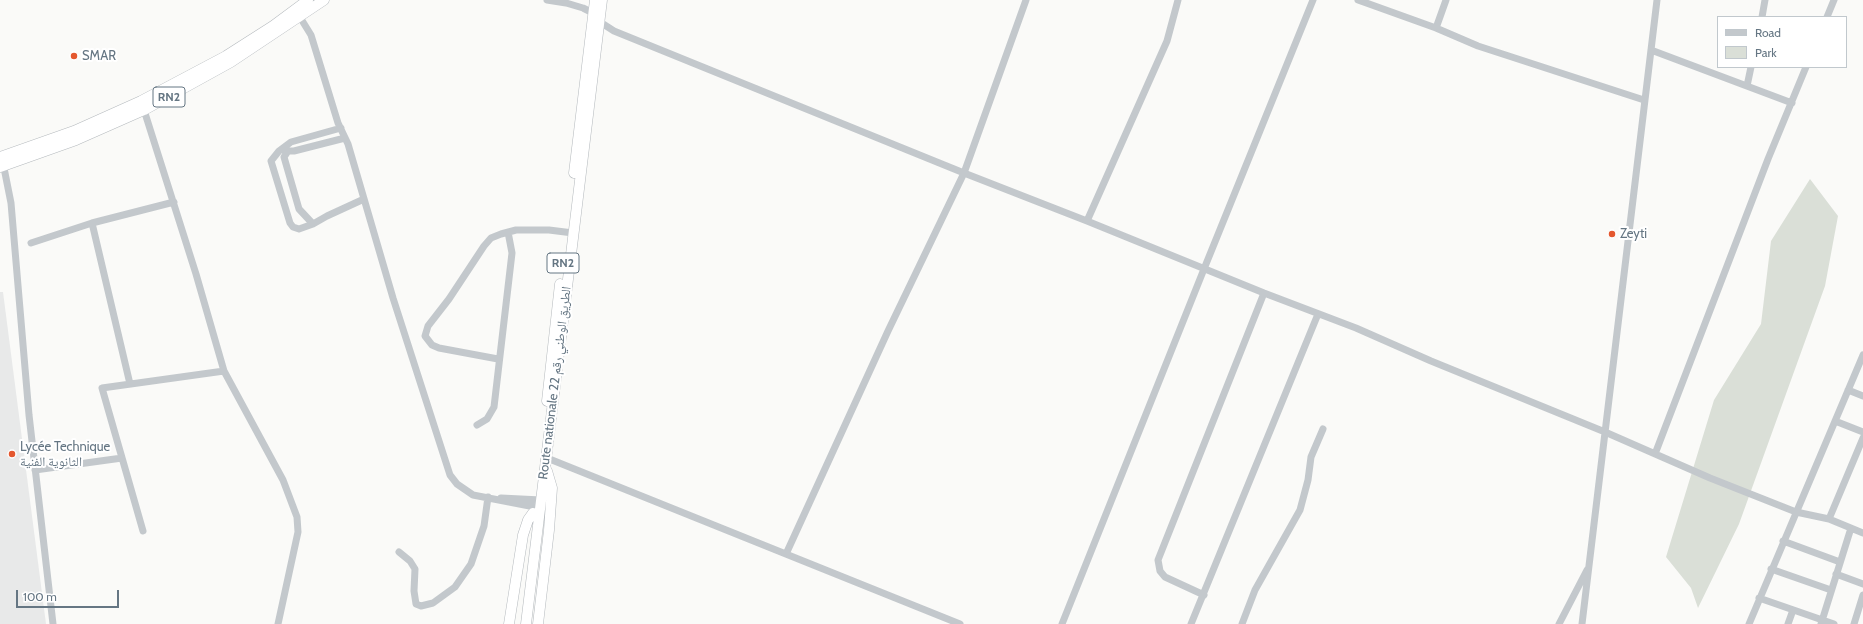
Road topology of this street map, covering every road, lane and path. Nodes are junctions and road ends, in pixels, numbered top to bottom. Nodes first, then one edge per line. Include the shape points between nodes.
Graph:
1 (308, 0) edge
2 (324, 0) edge
3 (547, 0) edge
4 (595, 0) edge
5 (602, 0) edge
6 (1026, 0) edge
7 (1178, 0) edge
8 (1313, 0) edge
9 (1358, 0) edge
10 (1446, 0) edge
11 (1657, 0) edge
12 (1765, 0) edge
13 (1834, 0) edge
14 (297, 13) junction
15 (593, 13) junction
16 (1762, 16) edge
17 (1827, 16) edge
18 (600, 22) junction
19 (1436, 28) junction
20 (1651, 50) junction
21 (1751, 68) edge
22 (1806, 68) edge
23 (1747, 86) junction
24 (1644, 100) junction
25 (1792, 102) junction
26 (144, 110) junction
27 (341, 128) junction
28 (345, 138) junction
29 (279, 151) junction
30 (288, 151) junction
31 (2, 162) edge
32 (964, 173) junction
33 (364, 199) junction
34 (174, 202) junction
35 (1087, 221) junction
36 (92, 223) junction
37 (313, 224) junction
38 (508, 232) junction
39 (570, 233) junction
40 (30, 243) dead end
41 (1204, 269) junction
42 (1264, 293) junction
43 (1318, 314) junction
44 (1863, 355) edge
45 (498, 359) junction
46 (224, 371) junction
47 (130, 384) junction
48 (1848, 390) junction
49 (1863, 396) edge
50 (1835, 421) junction
51 (477, 425) dead end
52 (1323, 429) dead end
53 (1605, 432) junction
54 (1863, 432) edge
55 (1863, 438) edge
56 (1654, 454) junction
57 (122, 458) junction
58 (546, 462) junction
59 (35, 470) junction
60 (490, 498) junction
61 (537, 505) junction
62 (1796, 512) junction
63 (1829, 519) junction
64 (1851, 528) junction
65 (143, 531) dead end
66 (1863, 533) edge
67 (1783, 541) junction
68 (399, 552) dead end
69 (786, 554) junction
70 (1840, 562) junction
71 (1589, 566) junction
72 (1771, 569) junction
73 (1836, 574) junction
74 (1863, 584) edge
75 (1832, 590) junction
76 (1204, 595) junction
77 (1863, 595) edge
78 (1759, 598) junction
79 (1793, 610) junction
80 (1821, 622) edge
81 (53, 624) edge
82 (278, 624) edge
83 (509, 624) edge
84 (520, 624) edge
85 (526, 624) edge
86 (538, 624) edge
87 (960, 624) edge
88 (1062, 624) edge
89 (1191, 624) edge
90 (1242, 624) edge
91 (1559, 624) edge
92 (1582, 624) edge
93 (1749, 624) edge
94 (1788, 624) edge
95 (1833, 624) edge
96 (1854, 624) edge

1 - 14 highway, RN2
2 - 14 highway, RN2
3 - 15 street via 576,5
4 - 15 highway, Route nationale 22 الطريق الوطني رقم / RN2
5 - 18 highway, Route nationale 22 الطريق الوطني رقم / RN2
6 - 32 street
7 - 35 street via 1167,41
8 - 41 street
9 - 19 street
10 - 19 street
11 - 20 street
12 - 16 street
13 - 17 street
14 - 26 highway, RN2 via 231,62
14 - 27 street via 311,35
14 - 31 highway, RN2 via 226,56 141,101
15 - 18 street
15 - 39 highway, Route nationale 22 الطريق الوطني رقم / RN2
18 - 32 street via 614,31
18 - 39 highway, Route nationale 22 الطريق الوطني رقم / RN2
19 - 24 street via 1478,46
20 - 23 street
20 - 24 street
21 - 23 street
22 - 25 street
23 - 25 street
24 - 53 street
25 - 56 street
26 - 31 highway, RN2 via 76,140
26 - 34 street
27 - 28 street
27 - 29 street via 291,142
28 - 30 street
28 - 33 street
29 - 30 street
29 - 37 street via 271,161 290,223 293,228 299,229
30 - 37 street via 284,157 299,210
31 - 59 street via 12,210
32 - 35 street
32 - 69 street via 888,330
33 - 37 street
33 - 60 street via 450,476 473,495
34 - 36 street
34 - 46 street
35 - 41 street
36 - 40 street
36 - 47 street
38 - 39 street via 516,230
38 - 45 street via 512,254
38 - 45 street via 491,238 484,246 460,284 428,326 425,336 432,345 439,348
39 - 58 highway, Route nationale 22 الطريق الوطني رقم / RN2
39 - 61 highway, Route nationale 22 الطريق الوطني رقم / RN2
41 - 42 street
41 - 88 street
42 - 43 street
42 - 76 street via 1158,560 1160,571 1165,578
43 - 53 street
43 - 76 street
44 - 48 street
45 - 51 street via 494,407 487,419
46 - 47 street
46 - 82 street via 283,480 297,517 298,532
47 - 57 street via 102,388
48 - 49 street
48 - 50 street
50 - 54 street
50 - 62 street
52 - 90 street via 1311,458 1300,510 1255,590
53 - 56 street
53 - 71 street
55 - 63 street
56 - 62 street
57 - 59 street
57 - 65 street
58 - 61 highway, Route nationale 22 الطريق الوطني رقم / RN2
58 - 69 street
58 - 86 highway via 552,488
59 - 81 street
60 - 61 street
60 - 68 street via 484,526 470,564 455,587 433,603 421,606 416,604 415,569
61 - 83 highway via 522,535
61 - 84 highway, Route nationale 22 الطريق الوطني رقم / RN2
61 - 85 highway, Route nationale 22 الطريق الوطني رقم / RN2
62 - 63 street
62 - 67 street
63 - 64 street
64 - 66 street
64 - 70 street
67 - 70 street
67 - 72 street
69 - 87 street
70 - 73 street
71 - 91 street
71 - 92 street
72 - 75 street
72 - 78 street
73 - 74 street
73 - 75 street
75 - 80 street
76 - 89 street
77 - 96 street
78 - 79 street
78 - 93 street
79 - 80 street
79 - 94 street
80 - 95 street

